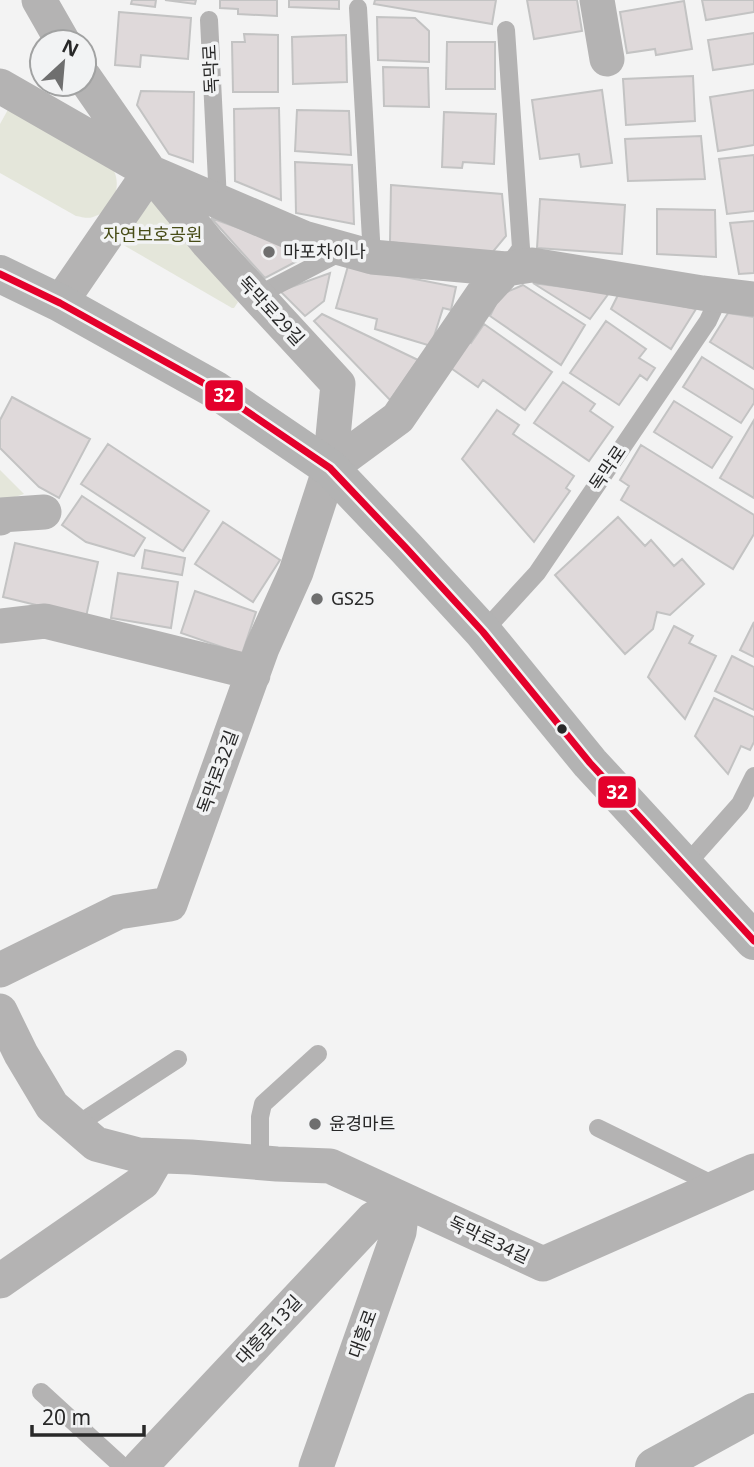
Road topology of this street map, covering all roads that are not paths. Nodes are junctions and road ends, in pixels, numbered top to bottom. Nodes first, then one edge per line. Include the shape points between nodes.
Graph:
1 (39, 0) edge
2 (597, 0) edge
3 (358, 8) dead end
4 (209, 20) dead end
5 (55, 28) edge
6 (506, 30) dead end
7 (607, 59) dead end
8 (0, 86) edge
9 (98, 97) edge
10 (150, 172) junction
11 (218, 201) junction
12 (359, 254) junction
13 (506, 269) junction
14 (0, 274) edge
15 (720, 295) junction
16 (256, 296) junction
17 (754, 299) edge
18 (60, 303) junction
19 (330, 468) junction
20 (44, 512) dead end
21 (0, 518) edge
22 (0, 626) edge
23 (483, 632) junction
24 (253, 675) junction
25 (754, 776) edge
26 (685, 866) junction
27 (754, 942) edge
28 (0, 970) edge
29 (0, 1011) edge
30 (318, 1054) dead end
31 (178, 1059) dead end
32 (11, 1060) edge
33 (75, 1126) junction
34 (598, 1128) dead end
35 (158, 1156) junction
36 (260, 1163) junction
37 (754, 1171) edge
38 (714, 1189) junction
39 (403, 1200) junction
40 (0, 1281) edge
41 (41, 1392) dead end
42 (754, 1412) edge
43 (123, 1467) edge
44 (140, 1467) edge
45 (316, 1467) edge
46 (654, 1467) edge

1 - 5 street
2 - 7 street
3 - 12 lane
4 - 11 lane, 독막로
6 - 13 lane via 521,248
8 - 10 street, 독막로29길
9 - 10 street, 독막로29길
10 - 11 street
10 - 16 street, 독막로29길
10 - 18 street
11 - 12 street via 304,238
12 - 13 street
12 - 16 lane
13 - 15 street via 532,265
13 - 19 street via 483,293 398,418
14 - 18 main road
15 - 17 street
15 - 23 lane, 독막로 via 708,321 537,573
16 - 19 street, 독막로29길 via 338,384
18 - 19 main road via 214,388
19 - 23 main road
19 - 24 street, 독막로32길 via 296,572
20 - 21 street
22 - 24 street via 45,621
23 - 26 main road via 590,763
24 - 28 street, 독막로32길 via 170,904 118,912
25 - 26 lane via 740,804
26 - 27 main road
29 - 32 street, 독막로34길
30 - 36 lane via 263,1104
31 - 33 lane
32 - 33 street, 독막로34길
33 - 35 street, 독막로34길 via 96,1144
34 - 38 lane via 705,1180
35 - 36 street, 독막로34길
35 - 40 street via 143,1182
36 - 39 street, 독막로34길 via 330,1166
37 - 38 street, 독막로34길
38 - 39 street, 독막로34길 via 543,1264
39 - 44 street, 대흥로13길 via 373,1219
39 - 45 street, 대흥로 via 399,1232
41 - 43 lane
42 - 46 main road

